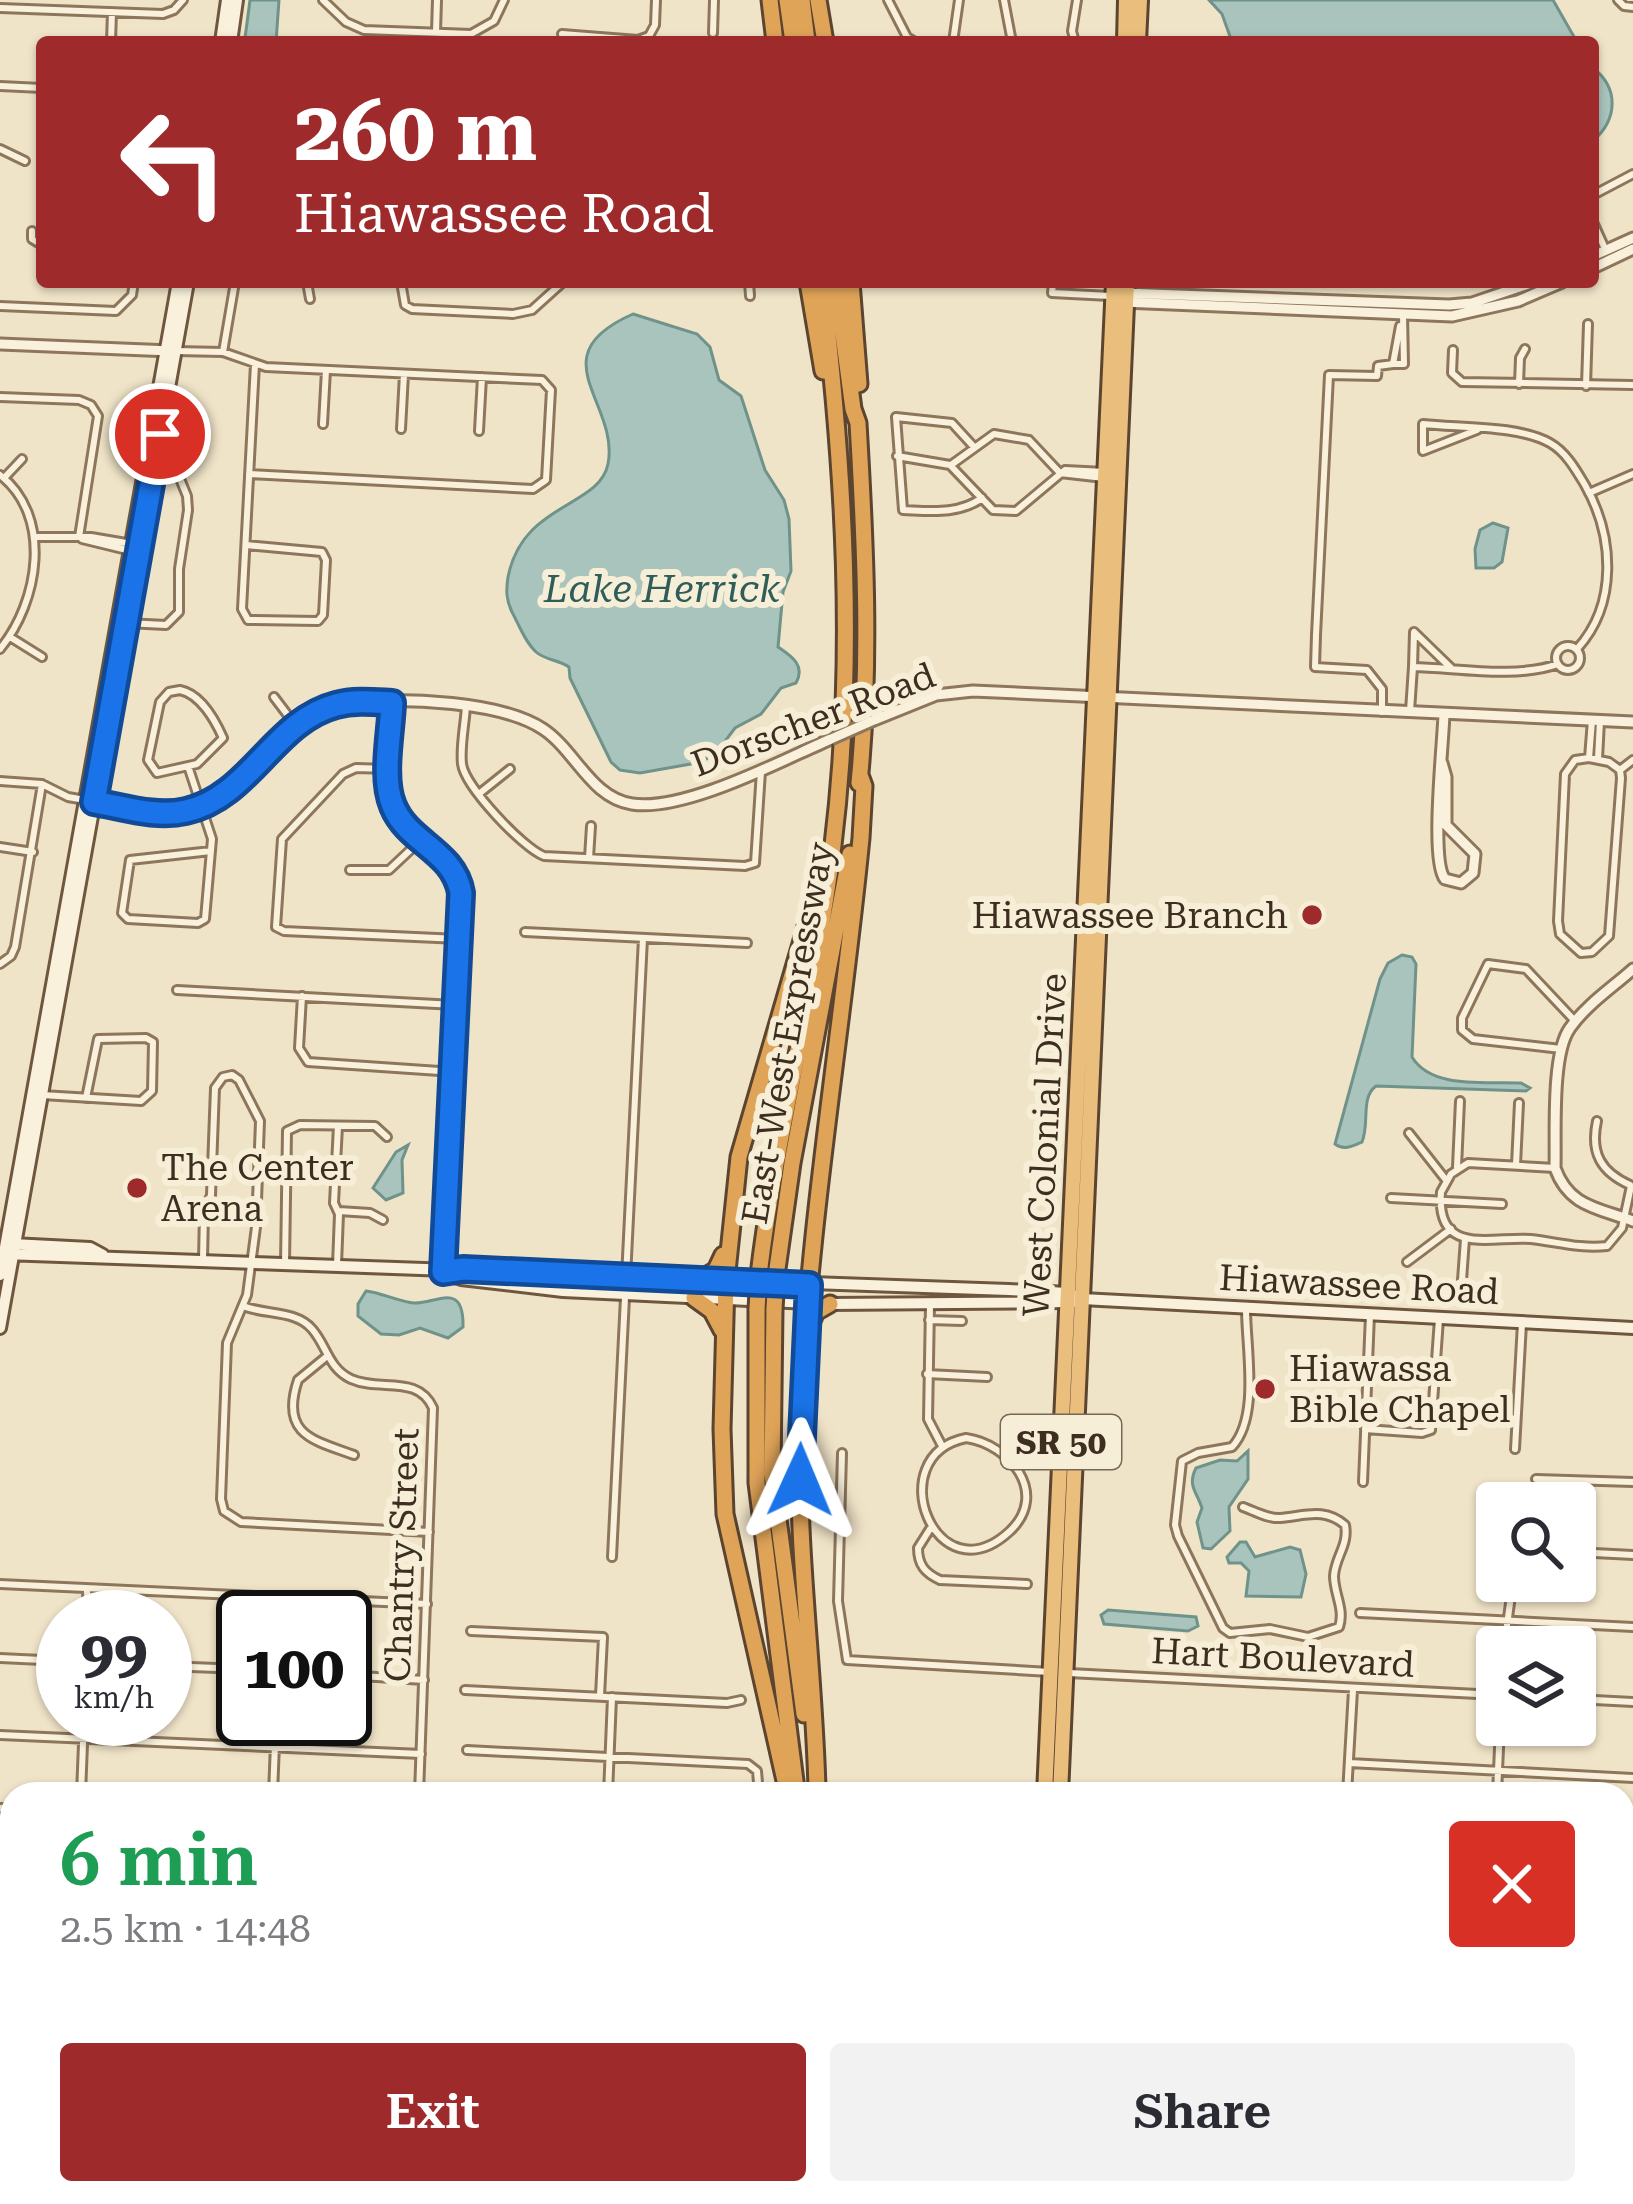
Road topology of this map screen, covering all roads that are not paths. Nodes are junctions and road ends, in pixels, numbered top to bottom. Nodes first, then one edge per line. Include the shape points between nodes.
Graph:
1 (183, 0) edge
2 (227, 0) edge
3 (237, 0) edge
4 (322, 0) edge
5 (437, 0) edge
6 (504, 0) edge
7 (656, 0) edge
8 (714, 0) edge
9 (770, 0) edge
10 (787, 0) edge
11 (802, 0) edge
12 (818, 0) edge
13 (888, 0) edge
14 (959, 0) edge
15 (1004, 0) edge
16 (1077, 0) edge
17 (1126, 0) edge
18 (1139, 0) edge
19 (1618, 0) edge
20 (1633, 7) edge
21 (0, 8) edge
22 (112, 12) junction
23 (436, 32) junction
24 (713, 33) dead end
25 (562, 34) dead end
26 (111, 36) edge
27 (222, 36) edge
28 (232, 36) edge
29 (587, 36) edge
30 (649, 36) edge
31 (774, 36) edge
32 (792, 36) edge
33 (806, 36) edge
34 (824, 36) edge
35 (906, 36) edge
36 (954, 36) edge
37 (1011, 36) edge
38 (1074, 36) edge
39 (1124, 36) edge
40 (1138, 36) edge
41 (0, 86) edge
42 (36, 88) edge
43 (0, 149) edge
44 (25, 161) dead end
45 (1633, 174) edge
46 (1599, 192) edge
47 (32, 231) dead end
48 (1599, 235) edge
49 (1633, 238) edge
50 (36, 241) edge
51 (1633, 249) edge
52 (1608, 255) junction
53 (1599, 256) edge
54 (1599, 263) edge
55 (133, 288) edge
56 (177, 288) edge
57 (187, 288) edge
58 (234, 288) edge
59 (308, 288) edge
60 (402, 288) edge
61 (556, 288) edge
62 (749, 288) edge
63 (809, 288) edge
64 (823, 288) edge
65 (837, 288) edge
66 (851, 288) edge
67 (1052, 288) edge
68 (1516, 288) edge
69 (1546, 288) edge
70 (1121, 291) edge
71 (1254, 293) junction
72 (749, 296) dead end
73 (310, 299) dead end
74 (0, 306) edge
75 (1253, 310) junction
76 (1402, 314) junction
77 (1588, 324) dead end
78 (0, 344) edge
79 (1525, 349) dead end
80 (1453, 350) dead end
81 (171, 351) junction
82 (223, 352) junction
83 (255, 364) junction
84 (1393, 364) junction
85 (326, 370) junction
86 (404, 374) junction
87 (482, 377) junction
88 (1519, 384) junction
89 (1633, 385) edge
90 (1586, 386) junction
91 (0, 397) edge
92 (187, 418) dead end
93 (858, 423) junction
94 (322, 424) dead end
95 (838, 426) junction
96 (401, 429) dead end
97 (1477, 430) junction
98 (479, 431) dead end
99 (974, 448) junction
100 (897, 456) junction
101 (22, 459) dead end
102 (950, 465) junction
103 (1060, 473) junction
104 (249, 474) junction
105 (1633, 474) edge
106 (1110, 475) junction
107 (2, 476) edge
108 (1589, 493) junction
109 (982, 498) junction
110 (35, 537) junction
111 (79, 537) junction
112 (246, 545) junction
113 (133, 548) junction
114 (121, 622) junction
115 (10, 637) junction
116 (0, 649) edge
117 (1577, 649) junction
118 (42, 657) dead end
119 (1558, 664) junction
120 (1413, 667) junction
121 (1451, 668) junction
122 (1102, 696) junction
123 (274, 698) dead end
124 (392, 703) junction
125 (466, 706) junction
126 (1382, 712) junction
127 (1410, 713) junction
128 (1444, 714) junction
129 (1596, 720) junction
130 (1633, 722) edge
131 (296, 726) junction
132 (1593, 759) junction
133 (1633, 760) edge
134 (1442, 763) junction
135 (189, 769) junction
136 (389, 769) junction
137 (510, 769) dead end
138 (761, 769) junction
139 (1620, 770) junction
140 (860, 776) junction
141 (0, 781) edge
142 (42, 784) junction
143 (480, 794) junction
144 (90, 801) junction
145 (203, 806) junction
146 (835, 822) junction
147 (590, 826) dead end
148 (422, 839) junction
149 (0, 847) edge
150 (673, 847) dead end
151 (211, 850) junction
152 (33, 852) junction
153 (589, 859) junction
154 (672, 862) junction
155 (350, 870) dead end
156 (1092, 916) junction
157 (525, 932) dead end
158 (643, 938) junction
159 (459, 939) junction
160 (747, 943) dead end
161 (0, 964) edge
162 (1633, 970) edge
163 (177, 990) dead end
164 (302, 996) junction
165 (456, 1005) junction
166 (1575, 1021) junction
167 (1562, 1049) junction
168 (454, 1072) junction
169 (38, 1095) junction
170 (86, 1097) junction
171 (1460, 1101) dead end
172 (1084, 1102) junction
173 (1519, 1103) dead end
174 (1597, 1121) dead end
175 (338, 1126) junction
176 (1409, 1133) dead end
177 (387, 1137) dead end
178 (1516, 1165) junction
179 (1555, 1165) junction
180 (1457, 1167) junction
181 (1446, 1180) junction
182 (1632, 1186) edge
183 (1391, 1198) dead end
184 (1440, 1201) junction
185 (1502, 1204) dead end
186 (339, 1211) junction
187 (1628, 1219) edge
188 (383, 1220) dead end
189 (729, 1229) junction
190 (1450, 1229) junction
191 (1465, 1239) junction
192 (7, 1249) edge
193 (203, 1260) junction
194 (1407, 1262) dead end
195 (251, 1263) junction
196 (285, 1264) junction
197 (337, 1267) junction
198 (443, 1272) junction
199 (0, 1275) edge
200 (627, 1276) junction
201 (768, 1276) junction
202 (699, 1280) junction
203 (726, 1281) junction
204 (626, 1294) junction
205 (808, 1294) junction
206 (1461, 1294) dead end
207 (694, 1298) junction
208 (725, 1299) junction
209 (1073, 1299) junction
210 (830, 1304) junction
211 (930, 1305) junction
212 (242, 1306) junction
213 (765, 1309) junction
214 (1246, 1309) junction
215 (1370, 1315) junction
216 (1439, 1318) junction
217 (929, 1319) junction
218 (962, 1321) dead end
219 (1522, 1323) junction
220 (0, 1328) edge
221 (1633, 1328) edge
222 (724, 1336) junction
223 (805, 1341) junction
224 (326, 1357) junction
225 (927, 1374) junction
226 (987, 1377) dead end
227 (1365, 1430) junction
228 (1061, 1440) junction
229 (942, 1446) junction
230 (1515, 1449) dead end
231 (842, 1454) dead end
232 (354, 1455) dead end
233 (1536, 1478) dead end
234 (1363, 1482) dead end
235 (1633, 1482) edge
236 (1074, 1489) junction
237 (1059, 1495) junction
238 (1243, 1507) dead end
239 (930, 1529) junction
240 (429, 1532) junction
241 (1072, 1544) junction
242 (1596, 1553) edge
243 (1633, 1556) edge
244 (612, 1558) dead end
245 (1027, 1583) dead end
246 (0, 1584) edge
247 (87, 1589) joint
248 (216, 1595) edge
249 (372, 1602) edge
250 (1512, 1602) edge
251 (427, 1604) junction
252 (1360, 1613) dead end
253 (1507, 1621) junction
254 (1506, 1626) edge
255 (1633, 1627) edge
256 (471, 1631) dead end
257 (0, 1658) edge
258 (36, 1660) edge
259 (1058, 1672) junction
260 (372, 1676) edge
261 (424, 1679) junction
262 (1353, 1688) junction
263 (466, 1690) dead end
264 (1476, 1694) edge
265 (600, 1696) junction
266 (612, 1697) junction
267 (741, 1700) dead end
268 (1596, 1700) edge
269 (1633, 1702) edge
270 (0, 1736) edge
271 (36, 1737) edge
272 (192, 1745) edge
273 (84, 1746) edge
274 (275, 1746) edge
275 (1500, 1746) edge
276 (275, 1749) junction
277 (467, 1750) dead end
278 (421, 1754) junction
279 (610, 1756) junction
280 (1349, 1763) junction
281 (1498, 1770) junction
282 (1633, 1778) edge
283 (82, 1782) edge
284 (274, 1782) edge
285 (420, 1782) edge
286 (609, 1782) edge
287 (758, 1782) edge
288 (790, 1782) edge
289 (792, 1782) edge
290 (816, 1782) edge
291 (817, 1782) edge
292 (1046, 1782) edge
293 (1061, 1782) edge
294 (1348, 1782) edge
295 (1498, 1782) edge

1 - 22 street via 164,14
2 - 27 main road
3 - 28 main road
4 - 23 street via 364,29
5 - 23 street
6 - 23 street via 484,28
7 - 30 street
8 - 24 street
9 - 31 highway
10 - 32 highway
11 - 33 highway
12 - 34 highway
13 - 35 street
14 - 36 street
15 - 37 street
16 - 38 street
17 - 39 highway
18 - 40 highway
19 - 20 street
21 - 22 street
22 - 26 street
25 - 29 street
41 - 42 street
43 - 44 street
45 - 46 street
47 - 50 street
48 - 52 street
49 - 52 street
51 - 52 street
52 - 53 street
52 - 54 street
55 - 74 street via 116,311
56 - 81 main road
57 - 81 main road
58 - 82 street
59 - 73 street
60 - 61 street via 412,309 513,314 532,310
62 - 72 street
63 - 95 highway
64 - 95 highway, East-West Expressway
65 - 93 highway, East-West Expressway
66 - 93 highway
67 - 70 street
68 - 76 street
69 - 76 street via 1486,310
70 - 71 street
70 - 75 street
70 - 106 highway, West Colonial Drive / SR 50
70 - 106 highway
71 - 75 street
71 - 76 street
75 - 76 street
76 - 84 street
76 - 84 street via 1404,364
77 - 90 street
78 - 81 street
79 - 88 street
80 - 88 street via 1452,373 1462,382
81 - 82 street
81 - 113 main road
82 - 83 street
83 - 85 street
83 - 104 street
84 - 126 street via 1378,364 1377,376 1329,375 1315,667 1367,670 1382,689
85 - 86 street
85 - 94 street
86 - 87 street
86 - 96 street
87 - 98 street
87 - 104 street via 542,380 551,390 546,480 533,489
88 - 90 street
89 - 90 street
91 - 111 street via 79,400 98,416
92 - 114 street via 176,469 188,510 179,612 166,625
93 - 140 highway, East-West Expressway via 867,618
95 - 146 highway, East-West Expressway via 847,612
97 - 97 street via 1423,424 1423,451 1441,443
97 - 108 street via 1553,444
99 - 100 street via 952,423 896,417
99 - 102 street
99 - 103 street via 994,434 1029,440
100 - 102 street
100 - 109 street via 903,510 942,512
101 - 107 street
102 - 109 street
103 - 106 street
103 - 109 street via 1016,511 993,510
104 - 112 street
105 - 108 street
106 - 122 highway, West Colonial Drive / SR 50
106 - 122 highway, West Colonial Drive / SR 50 via 1117,517
107 - 110 street
108 - 117 street via 1606,536 1606,587 1599,617
110 - 111 street
110 - 115 street via 28,596
111 - 113 street
112 - 112 street via 248,620 318,622 322,552
113 - 114 main road
114 - 144 main road
115 - 116 street
115 - 118 street
117 - 119 street via 1562,648
117 - 119 street via 1576,667
119 - 121 street
120 - 121 street
120 - 121 street via 1414,632
120 - 127 street
122 - 126 street, Dorscher Road
122 - 138 street, Dorscher Road, bridge via 959,692 924,699
122 - 156 highway, West Colonial Drive / SR 50
123 - 131 street
124 - 125 street, Dorscher Road
124 - 131 street, Dorscher Road via 336,705
124 - 136 street
125 - 138 street, Dorscher Road via 542,728 602,791 627,803 692,795
125 - 143 street via 462,767
126 - 127 street, Dorscher Road
127 - 128 street, Dorscher Road
128 - 129 street, Dorscher Road
128 - 134 street
129 - 130 street, Dorscher Road
129 - 132 street
131 - 145 street, Dorscher Road
132 - 139 street
132 - 139 street via 1575,760 1565,774 1558,921 1581,953 1609,936
133 - 139 street
134 - 134 street via 1437,868 1461,883 1473,873 1474,854 1446,825
135 - 135 street via 223,738 191,692 169,692 160,702 150,767
135 - 145 street
136 - 148 street via 392,804
136 - 159 street via 343,774 282,839 276,927
137 - 143 street
138 - 154 street via 755,863
140 - 201 highway, East-West Expressway
140 - 205 highway via 853,917
141 - 142 street
142 - 144 street
142 - 152 street
143 - 153 street via 536,853
144 - 145 street via 160,813
144 - 169 main road
145 - 151 street
146 - 189 highway via 745,1136
146 - 201 highway, East-West Expressway via 766,1217
147 - 153 street
148 - 155 street via 389,870
148 - 159 street via 458,878
149 - 152 street
150 - 154 street
151 - 151 street via 205,920 122,913 130,860
152 - 161 street via 15,947
153 - 154 street
156 - 172 highway, West Colonial Drive / SR 50
156 - 172 highway, West Colonial Drive / SR 50 via 1078,1053
157 - 158 street
158 - 160 street
158 - 200 street
159 - 165 street
162 - 166 street
163 - 164 street
164 - 165 street
164 - 168 street via 299,1048 308,1062
165 - 168 street
166 - 167 street
166 - 167 street via 1526,969 1488,964 1462,1018 1473,1039
167 - 179 street
168 - 198 street
169 - 170 street
169 - 192 main road
170 - 170 street via 148,1098 153,1042 98,1039
171 - 180 street
172 - 209 highway, West Colonial Drive / SR 50
172 - 209 highway, West Colonial Drive / SR 50 via 1088,1176
173 - 178 street
174 - 182 street via 1601,1166
175 - 177 street via 375,1126
175 - 186 street
175 - 196 street via 286,1130
176 - 181 street
178 - 179 street
178 - 180 street
179 - 187 street via 1582,1205
180 - 181 street
181 - 184 street
182 - 187 street
183 - 184 street
184 - 185 street
184 - 190 street
186 - 188 street
186 - 197 street
187 - 191 street via 1612,1243 1597,1247
189 - 202 highway via 720,1264
189 - 203 highway
190 - 191 street
190 - 194 street
191 - 206 street
192 - 193 main road, Hiawassee Road via 90,1260
192 - 199 main road
192 - 220 main road
193 - 195 main road, Hiawassee Road
193 - 195 street via 215,1088 232,1075 260,1120
195 - 196 main road, Hiawassee Road
195 - 212 street
196 - 197 main road, Hiawassee Road
197 - 198 main road, Hiawassee Road
198 - 200 main road, Hiawassee Road
198 - 204 main road, Hiawassee Road
200 - 202 main road, Hiawassee Road
200 - 204 street
201 - 213 highway, East-West Expressway, bridge
202 - 203 main road, Hiawassee Road
203 - 205 main road, Hiawassee Road
203 - 208 highway
204 - 207 main road, Hiawassee Road
204 - 244 street
205 - 208 main road, Hiawassee Road
205 - 209 main road, Hiawassee Road
205 - 210 main road, Hiawassee Road
205 - 223 highway
207 - 208 main road, Hiawassee Road
207 - 222 highway via 717,1316
208 - 222 highway
209 - 211 main road, Hiawassee Road
209 - 214 main road, Hiawassee Road
209 - 228 highway, West Colonial Drive / SR 50
209 - 236 highway, West Colonial Drive / SR 50
210 - 211 main road, Hiawassee Road
210 - 223 highway via 816,1312
211 - 217 street
212 - 224 street, Chantry Street via 296,1317
212 - 240 street via 227,1343 221,1499 228,1517
213 - 289 highway, East-West Expressway via 754,1388 758,1502
213 - 290 highway, East-West Expressway via 772,1474
214 - 215 main road, Hiawassee Road
214 - 238 street via 1249,1393 1241,1434 1226,1450 1182,1461 1178,1536 1230,1634 1270,1629 1308,1637 1339,1627 1334,1572 1345,1526 1312,1512 1280,1518
215 - 216 main road, Hiawassee Road
215 - 227 street
216 - 219 main road, Hiawassee Road
216 - 227 street via 1431,1430
217 - 218 street
217 - 225 street
219 - 221 main road, Hiawassee Road
219 - 230 street
222 - 288 highway via 725,1514
223 - 291 highway via 801,1550
224 - 232 street via 298,1380 293,1418 307,1438
224 - 240 street, Chantry Street via 353,1380 428,1395
225 - 226 street
225 - 229 street via 930,1428
227 - 234 street
228 - 236 highway
228 - 237 highway, West Colonial Drive / SR 50
229 - 239 street via 922,1490
229 - 239 street via 966,1438 994,1445 1016,1466 1027,1495 1016,1524 992,1544 954,1547
231 - 259 street, Hart Boulevard via 838,1601 847,1660
233 - 235 street
236 - 241 highway, West Colonial Drive / SR 50
237 - 241 highway
237 - 259 highway, West Colonial Drive / SR 50
239 - 245 street via 918,1548 930,1576
240 - 251 street, Chantry Street
241 - 259 highway, West Colonial Drive / SR 50
242 - 243 street
246 - 247 street
247 - 248 street
249 - 251 street
250 - 253 street
251 - 261 street, Chantry Street
252 - 253 street
253 - 254 street
253 - 255 street
256 - 265 street via 603,1637
257 - 258 street
259 - 262 street, Hart Boulevard
259 - 292 highway, West Colonial Drive / SR 50
259 - 293 highway, West Colonial Drive / SR 50
260 - 261 street
261 - 278 street, Chantry Street
262 - 264 street, Hart Boulevard
262 - 280 street
263 - 265 street
265 - 266 street
266 - 267 street
266 - 279 street
268 - 269 street
270 - 271 street
272 - 276 street
273 - 283 street
274 - 276 street
275 - 281 street
276 - 278 street
276 - 284 street
277 - 279 street
278 - 285 street, Chantry Street
279 - 286 street
279 - 287 street via 752,1765
280 - 281 street
280 - 294 street
281 - 282 street
281 - 295 street

